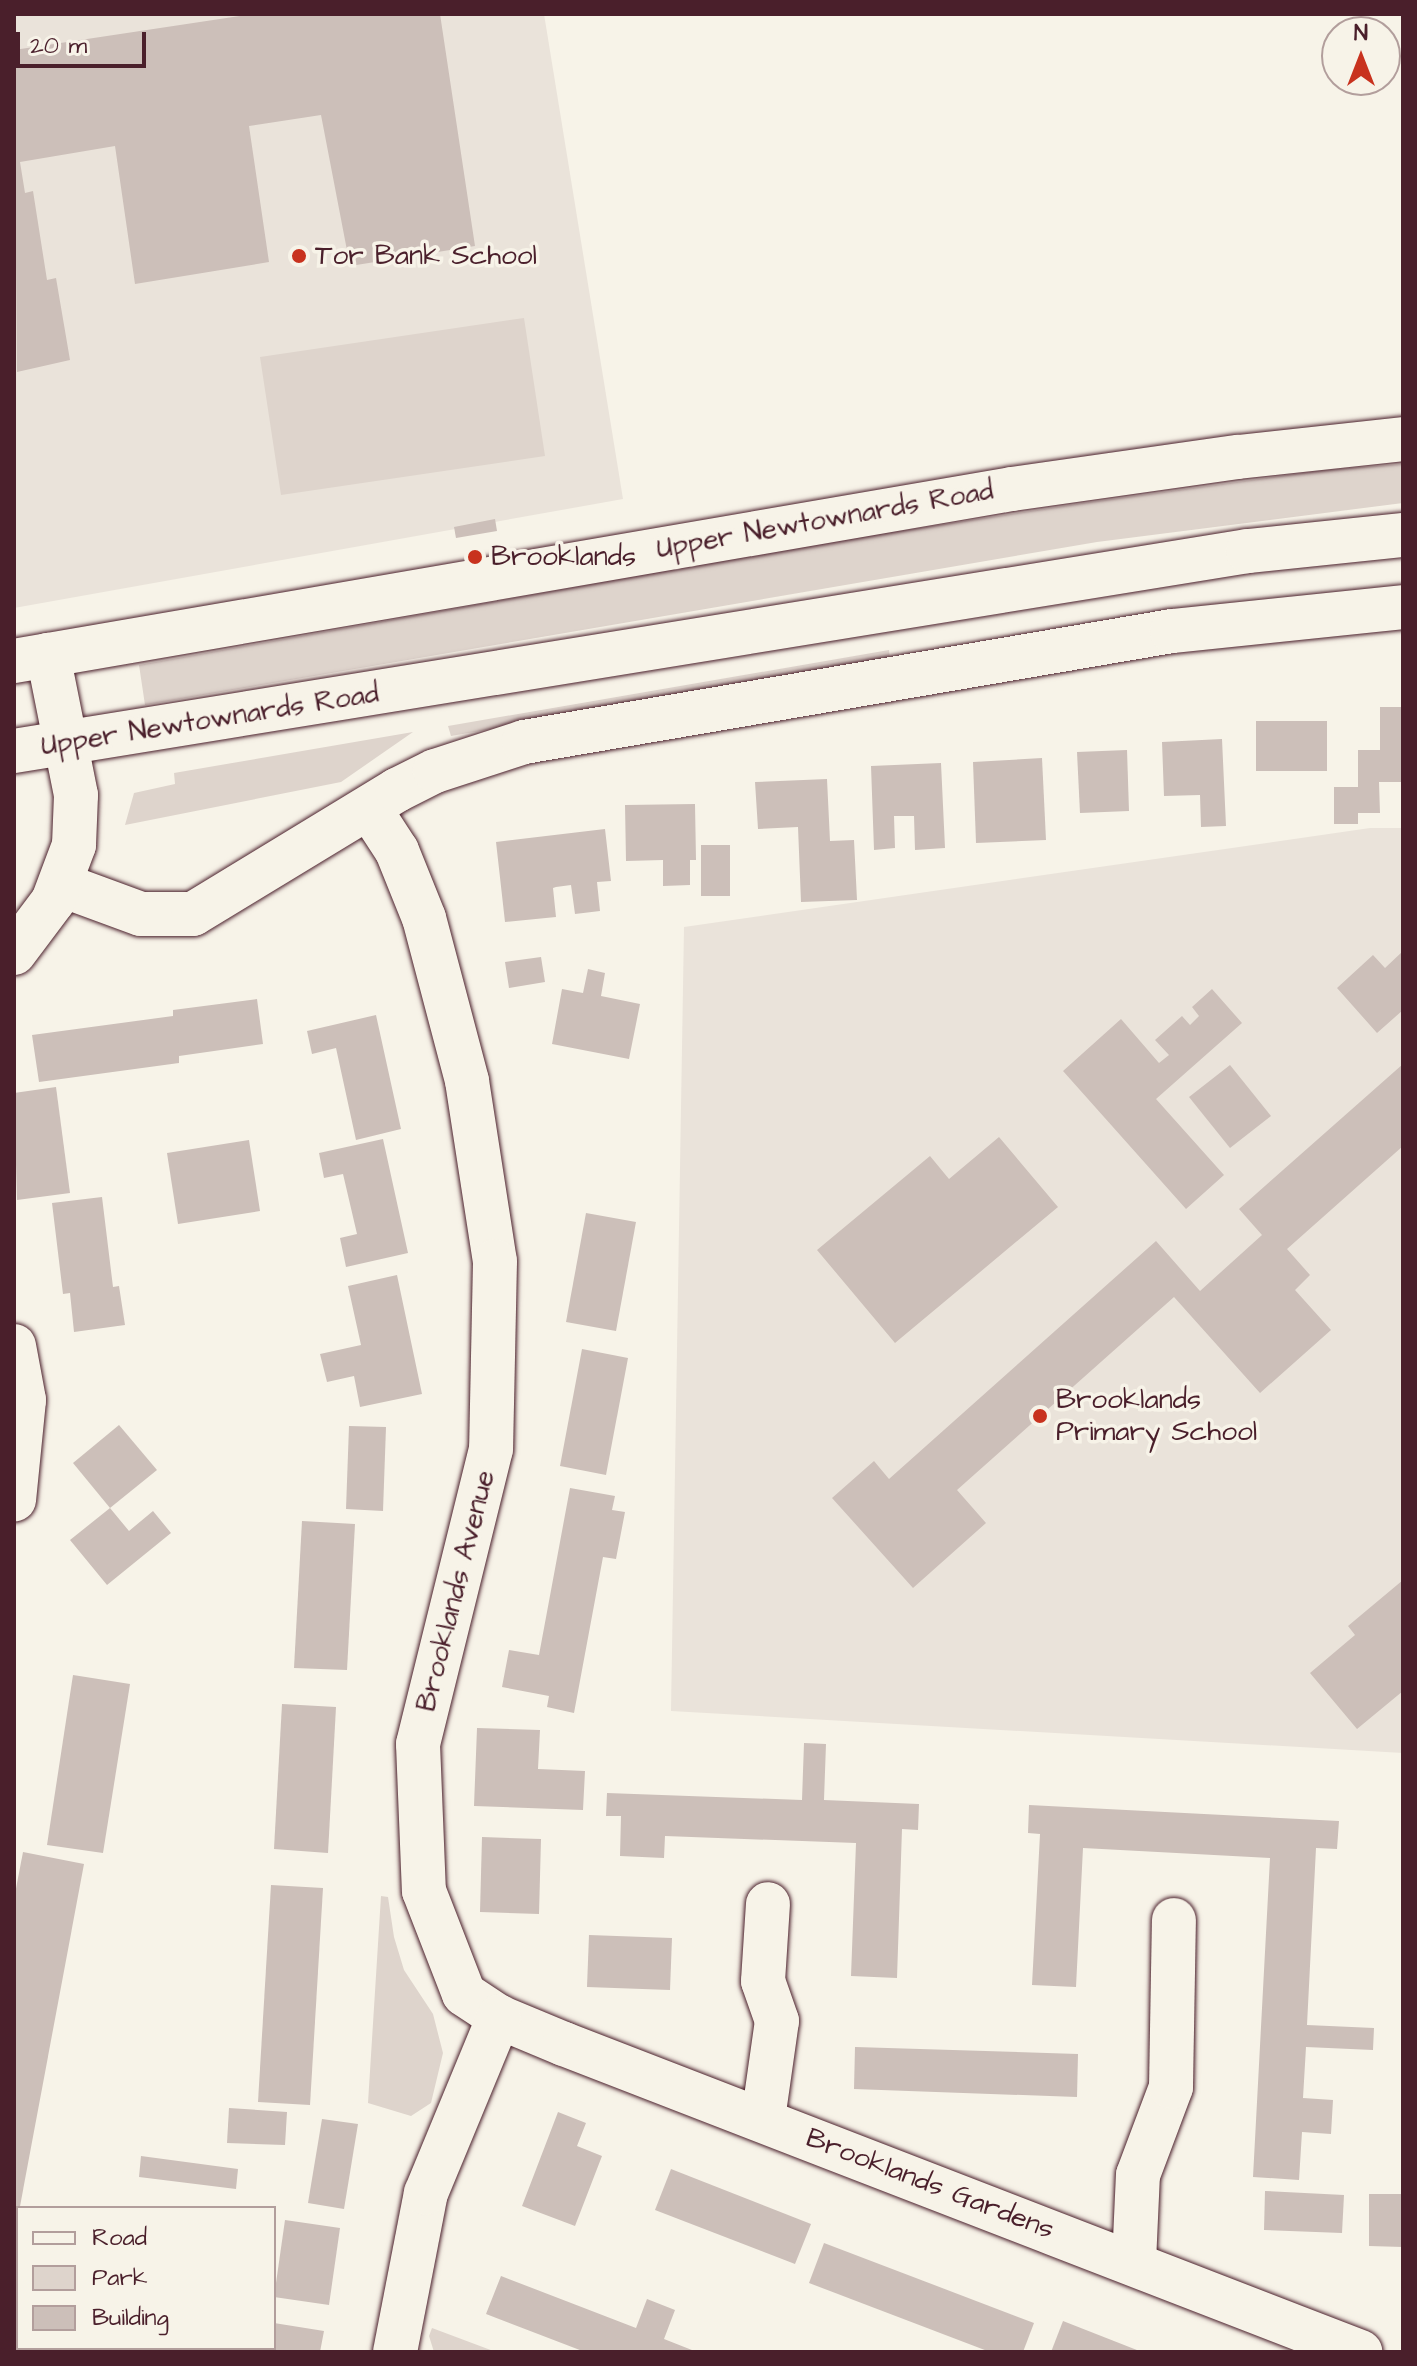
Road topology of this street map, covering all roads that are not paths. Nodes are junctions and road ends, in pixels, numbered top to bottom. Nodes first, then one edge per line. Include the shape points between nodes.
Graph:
1 (1403, 439) edge
2 (1403, 535) edge
3 (1403, 607) edge
4 (31, 658) edge
5 (67, 742) junction
6 (14, 751) edge
7 (369, 808) junction
8 (62, 885) junction
9 (14, 953) edge
10 (14, 1346) edge
11 (14, 1500) edge
12 (768, 1904) dead end
13 (1174, 1920) dead end
14 (499, 2017) junction
15 (763, 2119) junction
16 (1134, 2262) junction
17 (395, 2352) edge
18 (1360, 2352) edge

1 - 4 main road, Upper Newtownards Road via 1012,489
2 - 5 main road, Upper Newtownards Road via 1248,551
3 - 7 main road via 1172,631 524,742 435,771
4 - 5 main road
5 - 6 main road, Upper Newtownards Road
5 - 8 main road via 76,795 74,845
7 - 8 main road via 193,914 141,914
7 - 14 main road, Brooklands Avenue via 397,851 424,918 467,1081 495,1261 491,1449 418,1744 424,1891 464,1994
8 - 9 main road
10 - 11 main road via 24,1400
12 - 15 main road via 763,1981 777,2021
13 - 16 main road via 1171,2087 1138,2175
14 - 15 main road, Brooklands Gardens
14 - 17 main road via 426,2193
15 - 16 main road, Brooklands Gardens
16 - 18 main road, Brooklands Gardens

